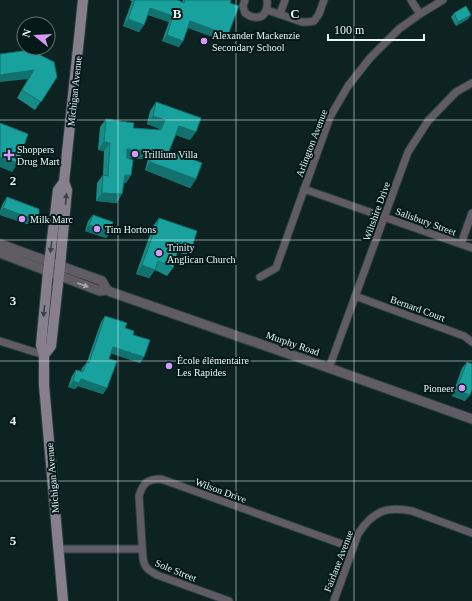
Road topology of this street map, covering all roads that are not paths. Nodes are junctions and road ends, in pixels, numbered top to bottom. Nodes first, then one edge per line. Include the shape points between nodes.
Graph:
1 (84, 0) edge
2 (245, 0) edge
3 (266, 0) edge
4 (285, 0) edge
5 (324, 0) edge
6 (411, 0) edge
7 (443, 0) edge
8 (267, 10) junction
9 (280, 14) junction
10 (420, 14) junction
11 (472, 83) edge
12 (64, 182) junction
13 (304, 189) junction
14 (472, 213) edge
15 (384, 217) junction
16 (0, 244) edge
17 (461, 244) junction
18 (472, 248) edge
19 (0, 253) edge
20 (49, 267) junction
21 (60, 271) junction
22 (260, 277) dead end
23 (355, 296) junction
24 (0, 341) edge
25 (472, 342) edge
26 (44, 355) junction
27 (329, 368) junction
28 (472, 419) edge
29 (472, 533) edge
30 (353, 548) junction
31 (58, 549) junction
32 (142, 549) junction
33 (63, 601) edge
34 (229, 601) edge
35 (334, 601) edge

1 - 12 main road, Michigan Avenue
2 - 8 street via 245,13 255,18 262,16
3 - 8 street
4 - 9 street
5 - 9 street via 314,21 302,22
6 - 10 street
7 - 10 street, Arlington Avenue
8 - 9 street
10 - 13 street, Arlington Avenue via 399,29 370,58 348,86 330,117
11 - 15 street, Wiltshire Drive via 456,92 428,121 408,152
12 -> 20 main road, Michigan Avenue via 58,190
21 -> 12 main road, Michigan Avenue via 67,190
13 - 15 street, Salisbury Street
13 - 22 street, Arlington Avenue via 276,268
14 - 17 street
15 - 17 street, Salisbury Street
15 - 23 street, Wiltshire Drive
16 - 20 street, Murphy Road
17 - 18 street, Salisbury Street
19 - 20 street, Murphy Road
20 - 21 street, Murphy Road
20 -> 26 main road, Michigan Avenue via 41,345
21 - 26 main road, Michigan Avenue via 51,346
21 - 27 street, Murphy Road via 102,282 107,290
23 - 25 street, Bernard Court via 464,336
23 - 27 street, Wiltshire Drive
24 - 26 street
26 - 31 main road, Michigan Avenue via 44,385
27 - 28 street, Murphy Road
29 - 30 street, Fairlane Avenue via 412,511 389,509 364,525
30 - 32 street, Wilson Drive via 161,479 152,479 146,482 139,496
30 - 35 street, Fairlane Avenue
31 - 32 street
31 - 33 main road, Michigan Avenue
32 - 34 street, Sole Street via 144,565 157,575

